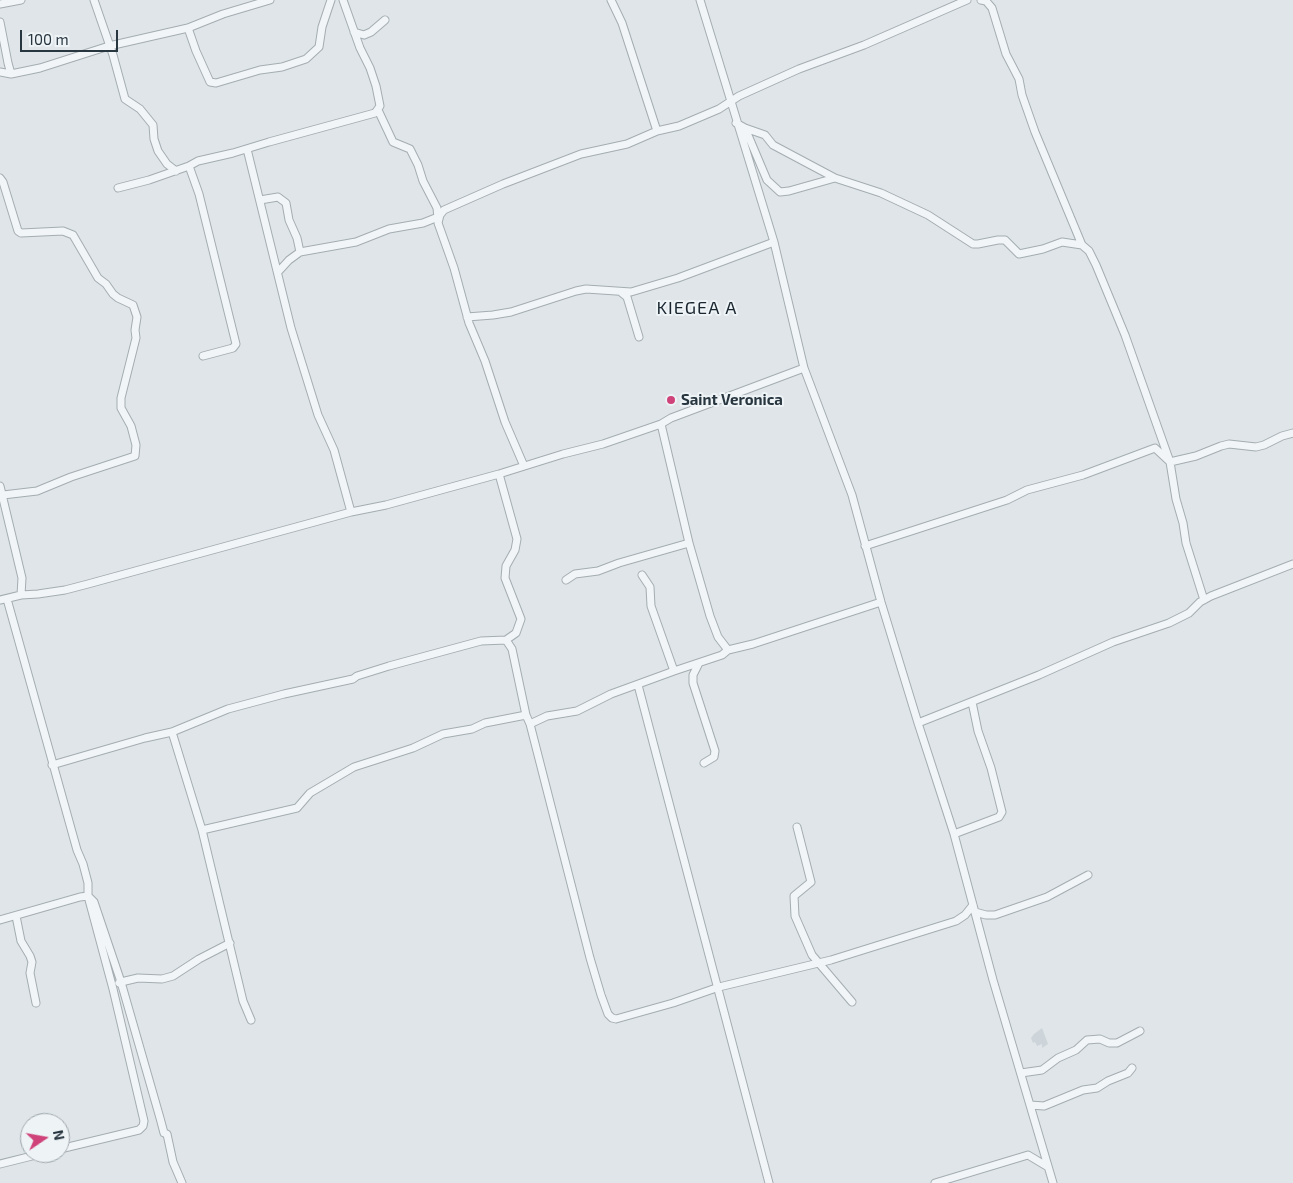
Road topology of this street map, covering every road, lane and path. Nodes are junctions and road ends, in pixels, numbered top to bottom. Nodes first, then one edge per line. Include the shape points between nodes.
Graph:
1 (21, 0) edge
2 (94, 0) edge
3 (270, 0) edge
4 (331, 0) edge
5 (343, 0) edge
6 (611, 0) edge
7 (700, 0) edge
8 (967, 0) edge
9 (981, 0) edge
10 (0, 4) edge
11 (384, 20) dead end
12 (0, 22) edge
13 (188, 28) junction
14 (354, 32) junction
15 (108, 46) junction
16 (0, 72) edge
17 (11, 74) junction
18 (730, 101) junction
19 (378, 110) junction
20 (736, 123) junction
21 (745, 128) junction
22 (657, 131) junction
23 (248, 149) junction
24 (189, 166) junction
25 (176, 171) junction
26 (0, 178) edge
27 (835, 178) junction
28 (118, 188) dead end
29 (260, 200) junction
30 (438, 220) junction
31 (774, 242) junction
32 (1082, 245) junction
33 (300, 252) junction
34 (278, 272) junction
35 (622, 293) junction
36 (467, 317) junction
37 (639, 337) dead end
38 (203, 356) dead end
39 (804, 368) junction
40 (661, 424) junction
41 (1293, 433) edge
42 (1170, 462) junction
43 (524, 466) junction
44 (499, 474) junction
45 (0, 486) edge
46 (3, 495) junction
47 (351, 512) junction
48 (689, 543) junction
49 (865, 546) junction
50 (1293, 564) edge
51 (642, 575) dead end
52 (566, 580) dead end
53 (21, 595) junction
54 (3, 600) edge
55 (1204, 600) junction
56 (881, 602) junction
57 (506, 640) junction
58 (728, 650) junction
59 (699, 663) junction
60 (674, 671) junction
61 (638, 685) junction
62 (972, 702) junction
63 (526, 715) junction
64 (918, 723) junction
65 (530, 724) junction
66 (172, 732) junction
67 (704, 763) dead end
68 (52, 765) junction
69 (797, 827) dead end
70 (202, 830) junction
71 (954, 834) junction
72 (1088, 875) dead end
73 (88, 896) junction
74 (974, 908) junction
75 (16, 916) junction
76 (0, 920) edge
77 (230, 943) junction
78 (819, 962) junction
79 (121, 982) junction
80 (719, 987) junction
81 (114, 989) junction
82 (852, 1002) dead end
83 (36, 1003) dead end
84 (251, 1020) dead end
85 (1140, 1031) dead end
86 (1132, 1068) dead end
87 (1021, 1073) junction
88 (1030, 1105) junction
89 (70, 1147) edge
90 (20, 1159) edge
91 (0, 1164) edge
92 (1048, 1167) junction
93 (182, 1183) edge
94 (769, 1183) edge
95 (935, 1183) edge
96 (1053, 1183) edge

1 - 10 street
2 - 15 street
3 - 13 street
4 - 13 street via 319,47 306,60 216,83 210,82
5 - 14 street
6 - 22 street via 622,23
7 - 18 street
8 - 18 street
9 - 32 street via 992,8 1035,132
11 - 14 street via 364,35
12 - 17 street
13 - 15 street
14 - 19 street via 376,86
15 - 17 street
15 - 25 street via 125,99 140,109 153,125 158,151
16 - 17 street
18 - 20 street
18 - 22 street via 679,126
19 - 23 street
19 - 30 street via 393,142 410,149 437,208
20 - 21 street
20 - 31 street
21 - 27 street via 765,136 773,145
21 - 27 street via 767,180 780,192
22 - 30 street via 627,144 581,154 503,184 444,210
23 - 24 street
23 - 29 street
24 - 25 street
24 - 38 street via 200,194 236,344 233,348
25 - 28 street
26 - 46 street via 18,231 63,231 73,235 98,278 118,298 133,305 137,317 132,361 121,408 131,426 136,456 37,491
27 - 32 street via 881,193 928,216 973,244 1004,240 1019,254 1062,242
29 - 33 street via 278,197 286,203
29 - 34 street
30 - 33 street via 389,229 356,242
30 - 36 street
31 - 35 street via 661,284
31 - 39 street
32 - 42 street via 1089,250 1125,335
33 - 34 street
34 - 47 street via 291,328 318,415 334,450
35 - 36 street via 586,289 511,312
35 - 37 street via 627,296
36 - 43 street
39 - 40 street
39 - 49 street via 852,495
40 - 43 street
40 - 48 street
41 - 42 street via 1256,447 1229,444
42 - 49 street via 1155,448
42 - 55 street via 1186,543
43 - 44 street
44 - 47 street
44 - 57 street via 517,539 506,566 505,578 521,620 516,632
45 - 46 street
46 - 53 street via 22,578
47 - 53 street via 80,586
48 - 52 street via 606,569 575,574
48 - 58 street via 710,616 718,637
49 - 56 street
50 - 55 street
51 - 60 street via 650,587 651,606
53 - 54 street
54 - 68 street
55 - 62 street via 1189,613 1169,623 1113,642
56 - 58 street
56 - 64 street
57 - 63 street via 515,657
57 - 66 street via 481,641 353,679 284,694 228,710
58 - 59 street
59 - 60 street
59 - 67 street via 693,683 715,751 714,757
60 - 61 street
61 - 65 street via 577,711 547,716
61 - 80 street
62 - 64 street
62 - 71 street via 1002,812 999,817
63 - 65 street
63 - 70 street via 442,734 413,748 354,768 310,794 297,808
64 - 71 street
65 - 80 street via 590,958 608,1014 616,1019 673,1004
66 - 68 street
66 - 70 street
68 - 73 street via 83,864
69 - 78 street via 811,882 794,896 795,916 812,955
70 - 77 street
71 - 74 street
72 - 74 street via 1046,897 995,915 986,915
73 - 75 street
73 - 79 street via 94,902
73 - 81 street
74 - 78 street via 956,921
74 - 87 street
75 - 76 street
75 - 83 street via 21,941 32,962 30,972
77 - 79 street via 173,976
77 - 84 street
78 - 80 street
78 - 82 street
79 - 81 street
79 - 93 street via 164,1133
80 - 94 street
81 - 89 street via 143,1126 139,1130
85 - 87 street via 1117,1043 1087,1040 1042,1070
86 - 88 street via 1097,1088 1083,1090 1044,1106
87 - 88 street
88 - 92 street
90 - 91 street
92 - 95 street via 1028,1155
92 - 96 street

